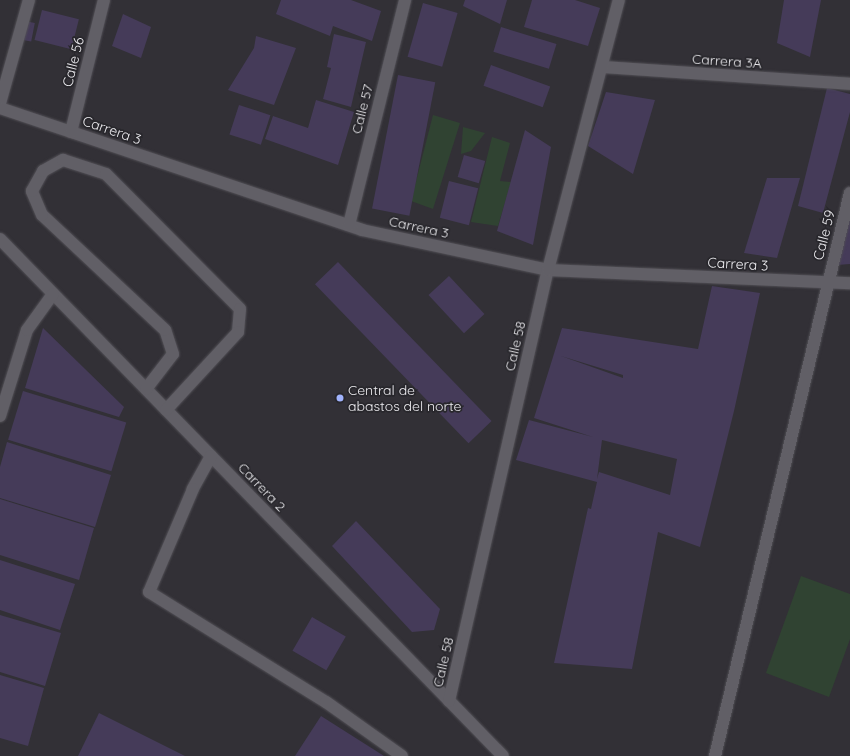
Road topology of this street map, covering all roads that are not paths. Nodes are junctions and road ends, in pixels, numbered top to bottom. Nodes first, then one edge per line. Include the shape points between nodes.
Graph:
1 (29, 0) edge
2 (104, 0) edge
3 (405, 0) edge
4 (619, 0) edge
5 (602, 67) junction
6 (850, 84) edge
7 (0, 103) edge
8 (0, 108) edge
9 (71, 132) junction
10 (850, 193) edge
11 (349, 225) junction
12 (0, 239) edge
13 (548, 270) junction
14 (850, 282) edge
15 (827, 284) junction
16 (53, 294) junction
17 (146, 389) junction
18 (166, 410) junction
19 (0, 416) edge
20 (211, 456) junction
21 (449, 701) junction
22 (402, 756) edge
23 (503, 756) edge
24 (715, 756) edge

1 - 7 street
2 - 9 street, Calle 56
3 - 11 street, Calle 57
4 - 5 street, Calle 58
5 - 6 street, Carrera 3A
5 - 13 street, Calle 58
8 - 9 street, Carrera 3
9 - 11 street, Carrera 3
10 - 15 street, Calle 59
11 - 13 street, Carrera 3
12 - 16 street, Carrera 2
13 - 15 street, Carrera 3
13 - 21 street, Calle 58
14 - 15 street, Carrera 3
15 - 24 street, Calle 59
16 - 17 street, Carrera 2
16 - 19 street via 27,330
17 - 18 street, Carrera 2
17 - 18 street via 173,354 165,330 42,215 32,191 42,172 63,160 106,174 240,309 238,332
18 - 20 street, Carrera 2
20 - 21 street, Carrera 2
20 - 22 street via 193,489 149,592 326,702
21 - 23 street, Carrera 2

